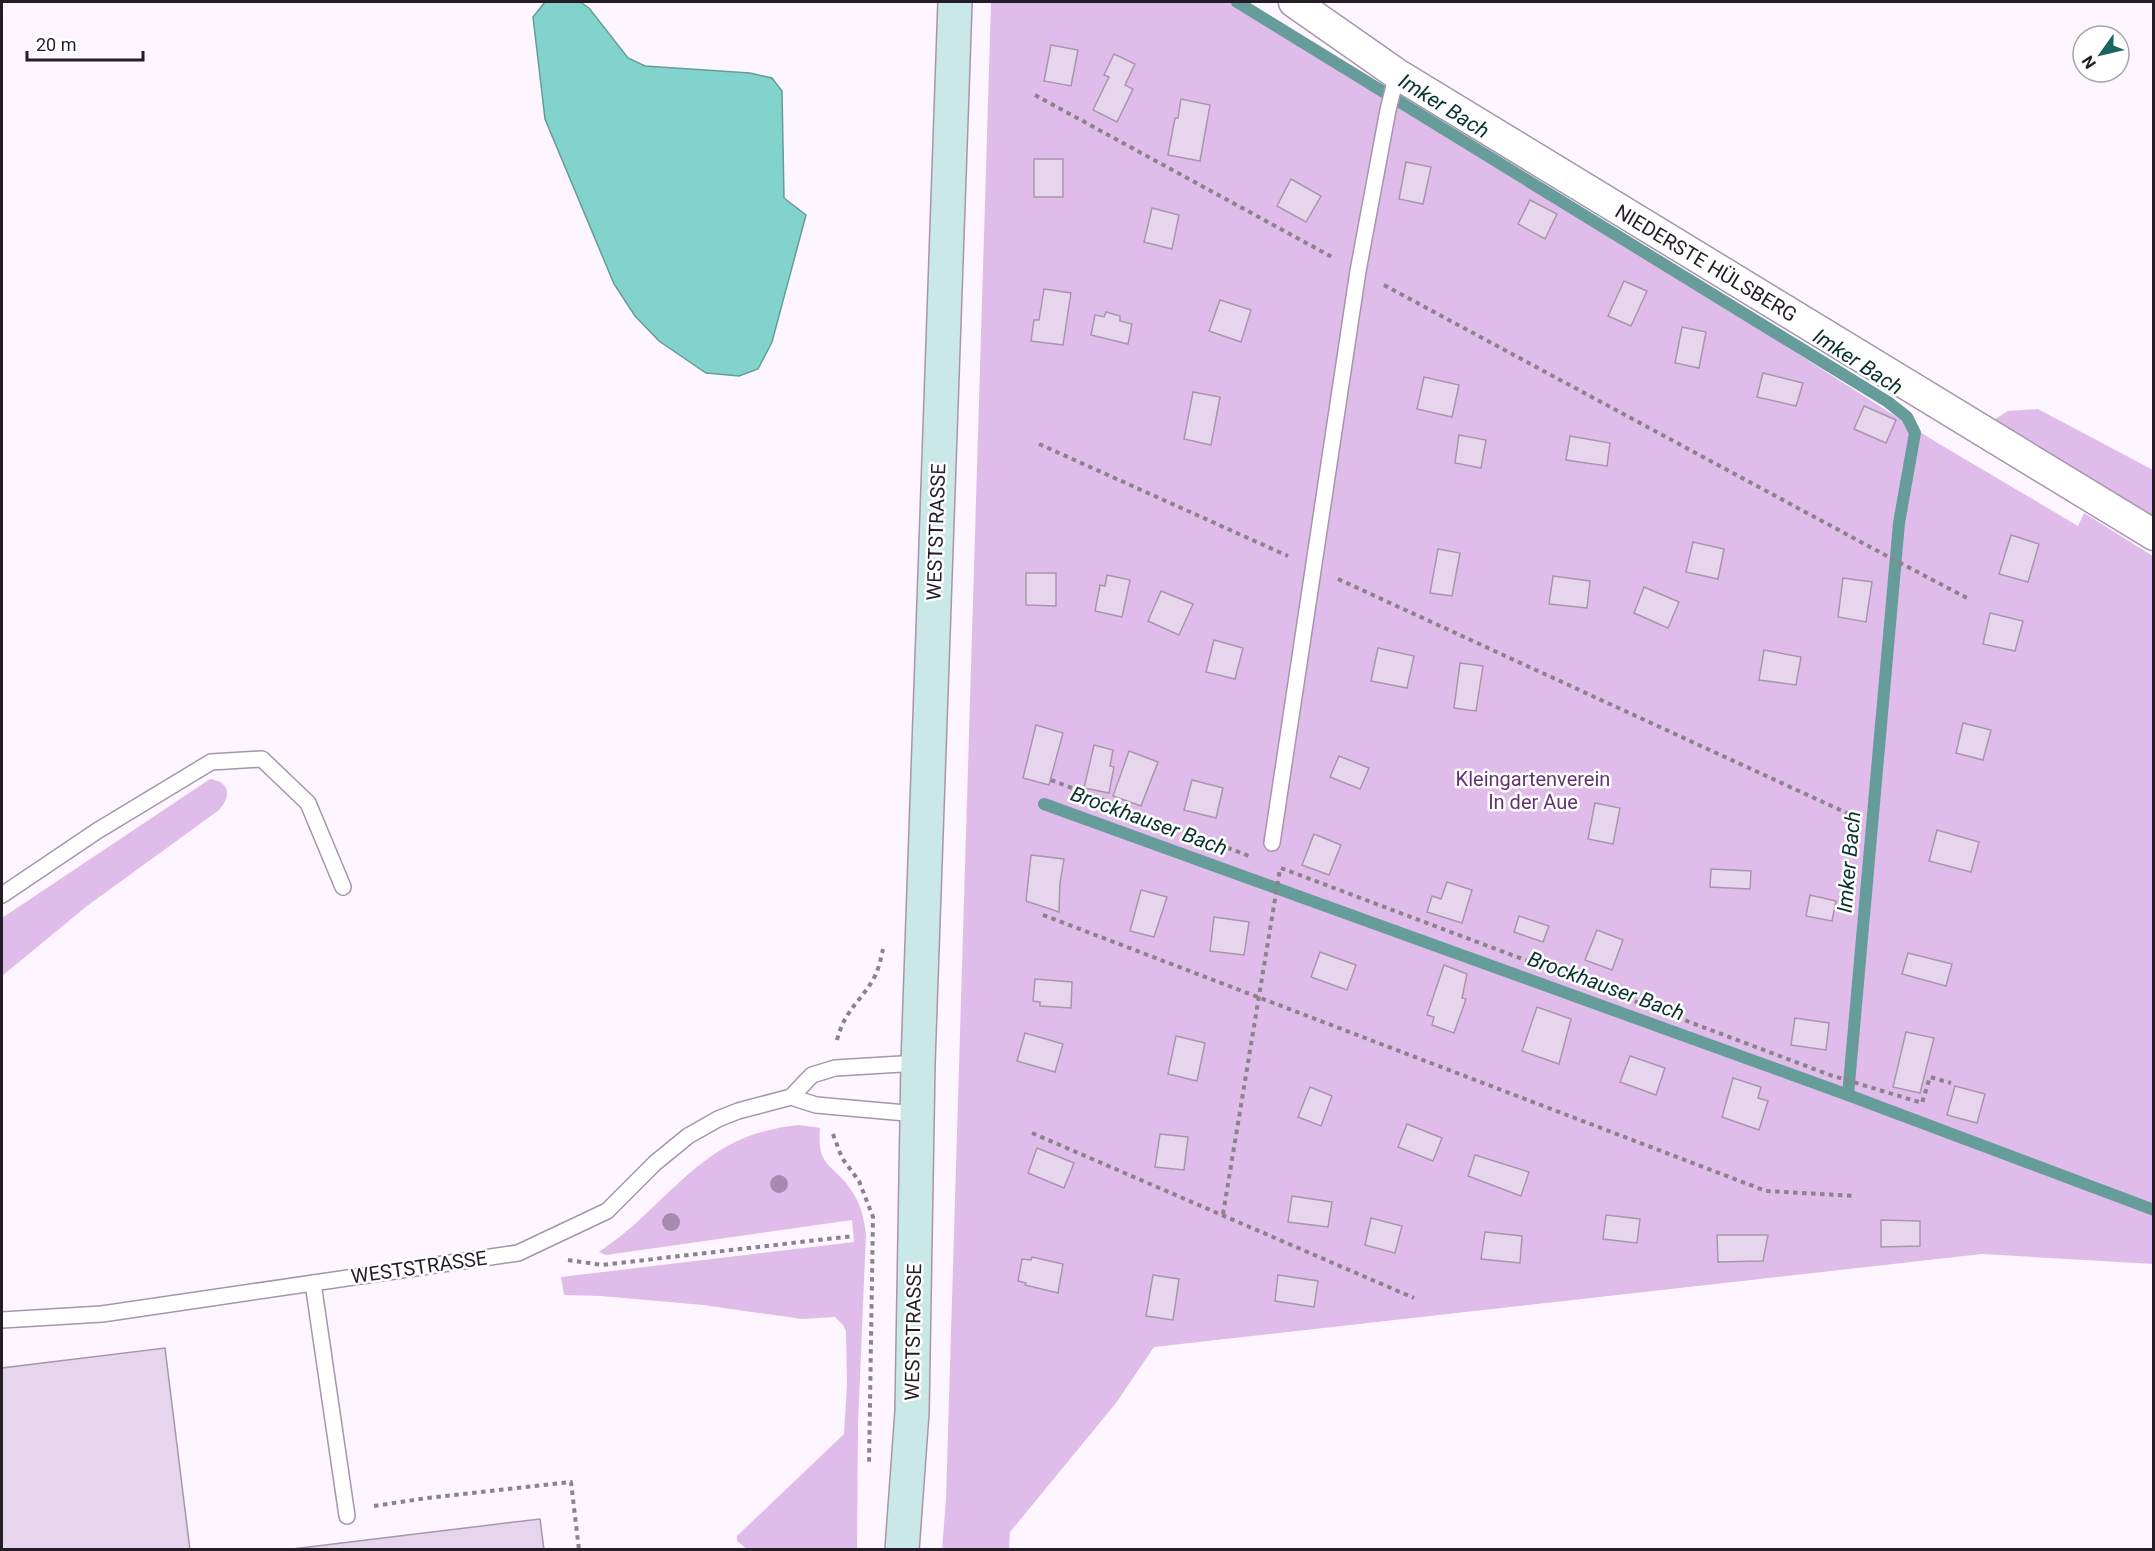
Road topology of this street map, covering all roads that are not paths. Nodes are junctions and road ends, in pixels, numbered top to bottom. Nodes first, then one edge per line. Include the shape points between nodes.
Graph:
1 (955, 2) edge
2 (1294, 2) edge
3 (1395, 81) junction
4 (2154, 536) edge
5 (1272, 843) dead end
6 (343, 887) dead end
7 (2, 896) edge
8 (918, 1063) junction
9 (791, 1097) junction
10 (917, 1114) junction
11 (313, 1283) junction
12 (2, 1320) edge
13 (346, 1513) road end
14 (902, 1550) edge

1 - 8 street, WESTSTRASSE
2 - 3 street, NIEDERSTE HÜLSBERG
3 - 4 street, NIEDERSTE HÜLSBERG
3 - 5 lane via 1358,271
6 - 7 lane via 309,803 262,759 211,762 97,831
8 - 9 lane via 835,1068 812,1075
8 - 10 street, WESTSTRASSE
9 - 10 lane via 816,1105
9 - 11 lane, WESTSTRASSE via 738,1111 706,1125 655,1163 607,1211 518,1253
10 - 14 street, WESTSTRASSE via 912,1412
11 - 12 lane, WESTSTRASSE via 102,1314
11 - 13 lane

